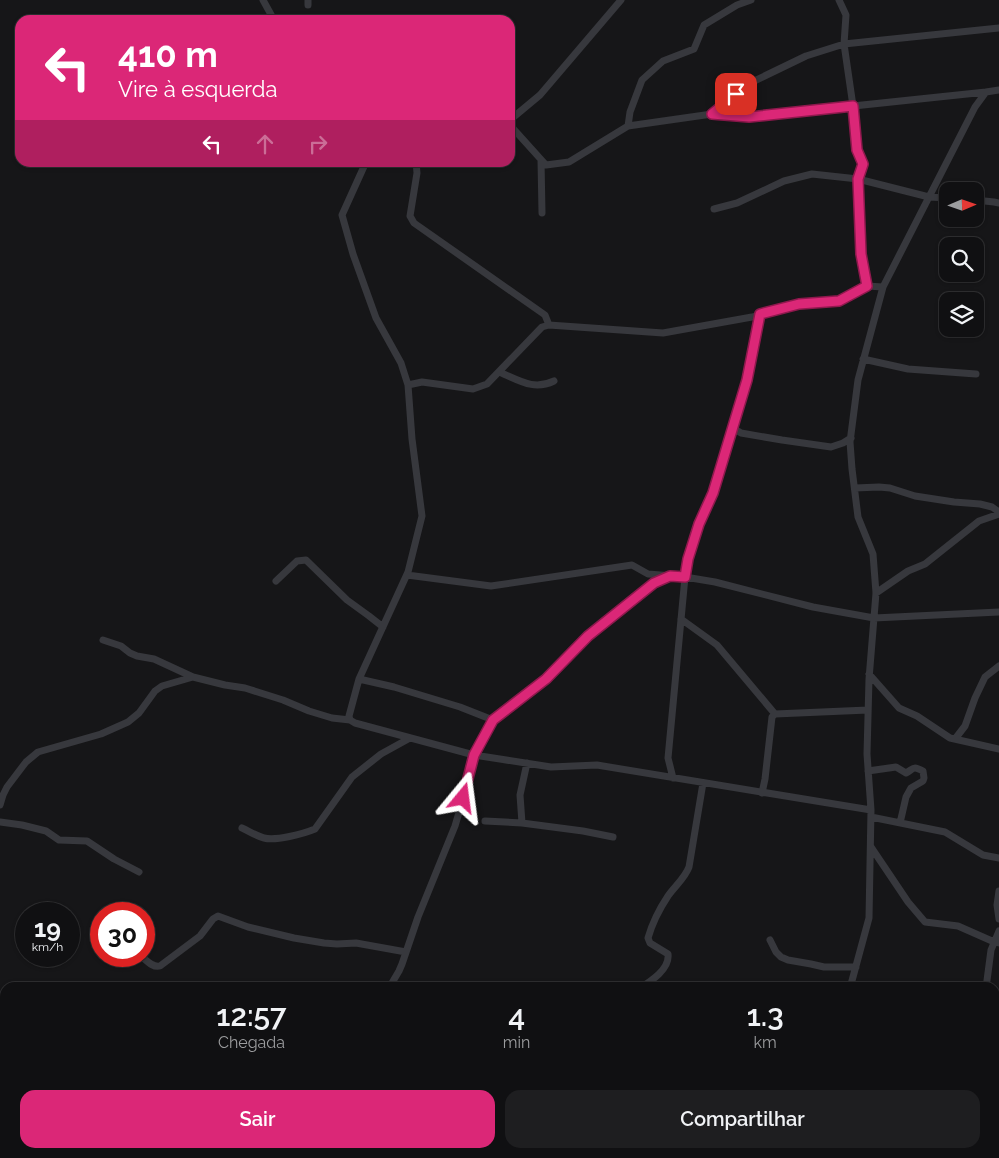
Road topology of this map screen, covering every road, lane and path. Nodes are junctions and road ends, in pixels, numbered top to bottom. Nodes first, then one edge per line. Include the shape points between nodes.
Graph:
1 (263, 0) edge
2 (621, 0) edge
3 (839, 0) edge
4 (746, 1) edge
5 (271, 15) edge
6 (999, 28) edge
7 (844, 44) junction
8 (999, 90) edge
9 (986, 92) junction
10 (853, 106) junction
11 (712, 114) junction
12 (515, 116) edge
13 (628, 126) junction
14 (515, 131) edge
15 (541, 160) junction
16 (364, 167) edge
17 (416, 167) edge
18 (858, 179) junction
19 (929, 197) junction
20 (939, 198) edge
21 (984, 201) edge
22 (999, 204) edge
23 (714, 209) dead end
24 (542, 213) dead end
25 (867, 286) junction
26 (883, 287) junction
27 (760, 314) junction
28 (549, 325) junction
29 (864, 359) junction
30 (499, 372) junction
31 (976, 374) dead end
32 (554, 381) dead end
33 (408, 385) junction
34 (733, 428) junction
35 (851, 438) junction
36 (855, 488) junction
37 (999, 513) edge
38 (407, 575) junction
39 (670, 576) junction
40 (685, 577) junction
41 (276, 581) dead end
42 (876, 593) junction
43 (999, 612) edge
44 (874, 618) junction
45 (681, 619) junction
46 (383, 627) junction
47 (103, 640) dead end
48 (999, 666) edge
49 (869, 674) junction
50 (193, 677) junction
51 (359, 679) junction
52 (868, 710) junction
53 (775, 714) junction
54 (350, 720) junction
55 (493, 720) junction
56 (410, 738) junction
57 (954, 739) junction
58 (999, 749) edge
59 (474, 755) junction
60 (527, 763) junction
61 (868, 771) junction
62 (673, 778) junction
63 (703, 783) junction
64 (762, 792) junction
65 (0, 805) edge
66 (871, 814) junction
67 (485, 820) dead end
68 (0, 822) edge
69 (522, 823) junction
70 (900, 823) junction
71 (242, 828) dead end
72 (613, 837) dead end
73 (871, 847) junction
74 (999, 858) edge
75 (139, 872) dead end
76 (999, 891) edge
77 (999, 919) edge
78 (999, 931) edge
79 (770, 940) dead end
80 (997, 942) edge
81 (406, 952) junction
82 (155, 966) edge
83 (856, 967) junction
84 (393, 982) edge
85 (649, 982) edge
86 (852, 982) edge
87 (987, 982) edge

1 - 5 street
2 - 12 street via 540,95
3 - 7 street via 846,15
4 - 13 street via 704,25 694,49 663,61 642,80
6 - 7 street
7 - 10 street
7 - 11 street via 806,56 748,84
8 - 9 street
9 - 10 street
9 - 19 street via 975,107
10 - 11 street via 749,117
10 - 18 street via 857,150 863,164
11 - 13 street
13 - 15 street via 569,162 546,165
14 - 15 street
15 - 24 street
16 - 33 street via 342,214 376,318 401,363
17 - 28 street via 410,216 414,223 545,315
18 - 19 street
18 - 23 street via 812,174 784,181 737,203
18 - 25 street via 861,254
19 - 20 street
19 - 26 street
21 - 22 street
25 - 26 street
25 - 27 street via 839,301 799,304
26 - 29 street
27 - 28 street via 663,333
27 - 34 street via 747,380
28 - 30 street via 542,327
29 - 31 street via 908,368
29 - 35 street via 858,380
30 - 32 street via 534,386
30 - 33 street via 487,384 473,389 422,382
33 - 38 street via 422,516
34 - 35 street via 740,433 831,447
34 - 40 street via 713,493 699,524
35 - 36 street
36 - 37 street via 880,486 915,496 980,504
36 - 42 street via 858,517 873,554
37 - 42 street via 979,521 925,564 908,571
38 - 39 street via 491,586 632,565 648,574
38 - 46 street
39 - 40 street
39 - 55 street via 654,583 588,636 546,679
40 - 44 street
40 - 45 street
41 - 46 street via 296,561 306,560 347,600
42 - 44 street
43 - 44 street
44 - 49 street
45 - 53 street via 717,645
45 - 62 street via 668,758
46 - 51 street
47 - 50 street via 121,646 130,654 154,659
48 - 57 street via 985,677 965,726
49 - 52 street
49 - 57 street via 899,708
50 - 54 street via 246,688 309,711
50 - 65 street via 162,686 128,722 101,734 38,752 26,762 8,787
51 - 54 street
51 - 55 street via 460,707
52 - 53 street
52 - 61 street
53 - 64 street
54 - 56 street
55 - 59 street
56 - 59 street
56 - 71 street via 352,777 315,830 269,839
57 - 58 street
59 - 60 street
59 - 81 street via 454,826
60 - 62 street via 551,767 597,765
60 - 69 street via 520,795
61 - 66 street
61 - 70 street via 896,768 906,773 915,767 923,771 923,782 911,788 904,800
62 - 63 street
63 - 64 street
63 - 85 street via 687,871 656,916 648,938 650,943 668,954 668,962
64 - 66 street
66 - 70 street
66 - 73 street
67 - 69 street
68 - 75 street via 46,831 58,840 87,841
69 - 72 street
70 - 74 street via 945,832 983,855
73 - 80 street via 925,922 958,926
73 - 83 street via 869,918
76 - 77 street via 996,906
78 - 80 street
79 - 83 street via 776,952 788,960 824,968
80 - 87 street via 990,959
81 - 82 street via 356,943 324,943 294,938 218,916 200,936
81 - 84 street
83 - 86 street

